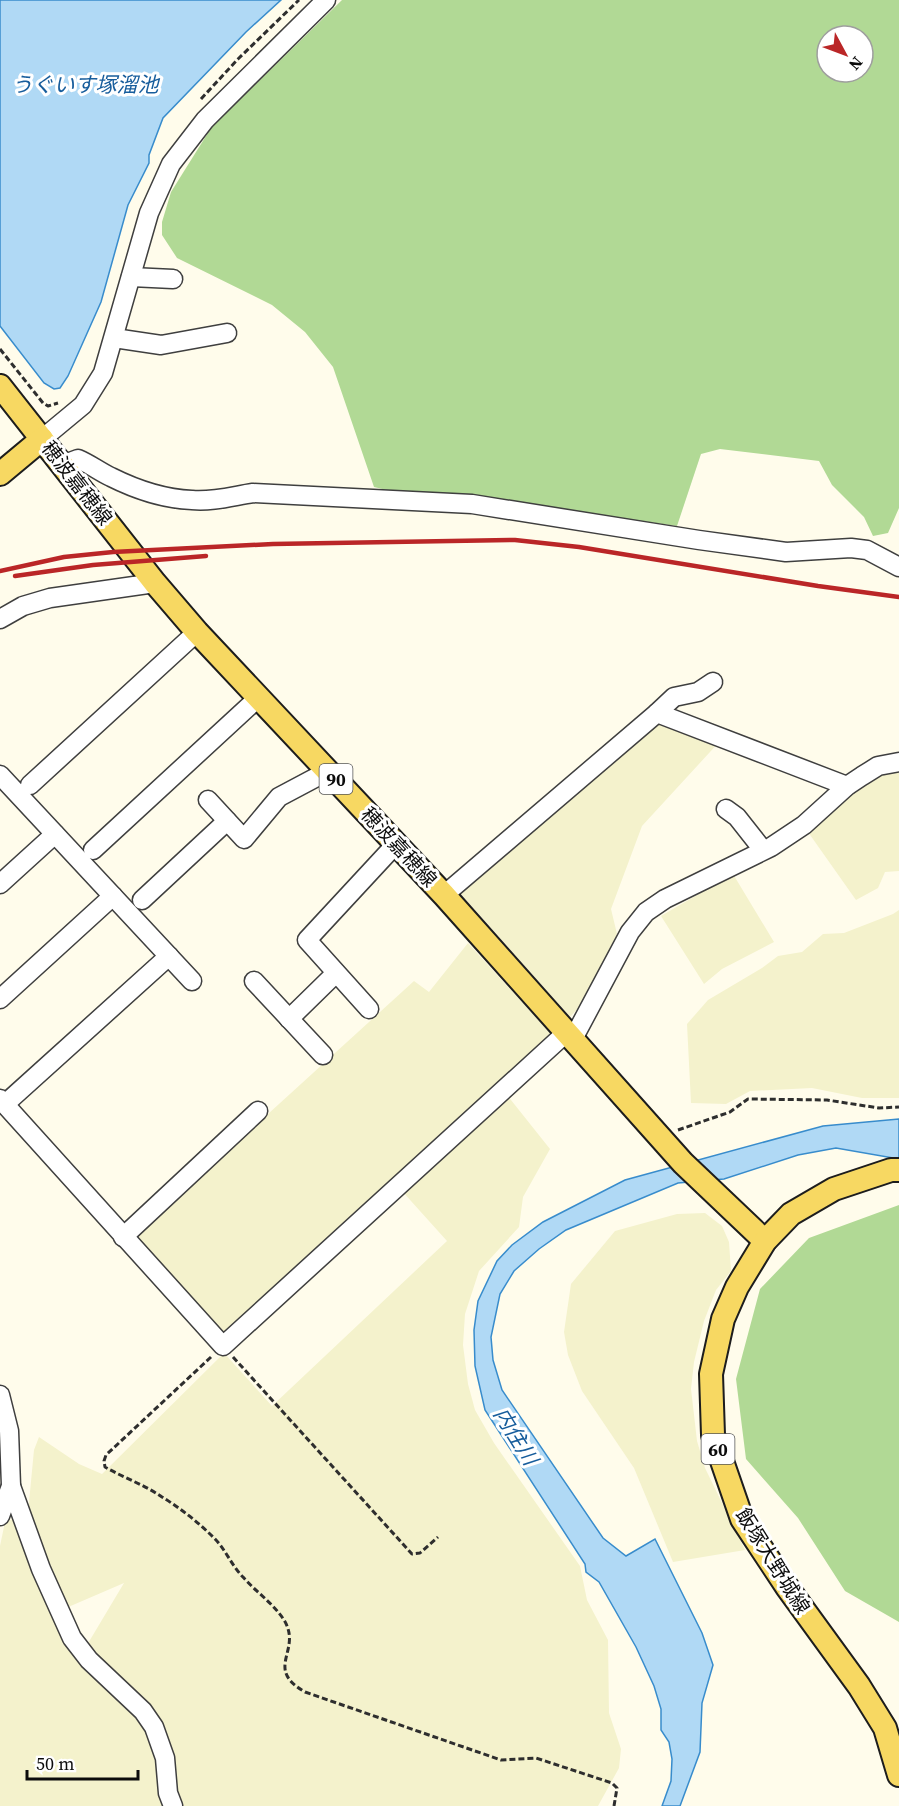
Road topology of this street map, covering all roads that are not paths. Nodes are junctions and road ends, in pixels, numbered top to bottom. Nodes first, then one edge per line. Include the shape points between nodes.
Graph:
1 (326, 0) edge
2 (131, 277) junction
3 (173, 279) dead end
4 (227, 333) dead end
5 (114, 338) junction
6 (0, 386) edge
7 (42, 439) junction
8 (62, 465) junction
9 (0, 474) edge
10 (899, 567) edge
11 (155, 583) junction
12 (0, 619) edge
13 (197, 632) junction
14 (713, 682) dead end
15 (259, 697) junction
16 (657, 713) junction
17 (899, 762) edge
18 (328, 771) junction
19 (0, 775) edge
20 (30, 785) dead end
21 (848, 786) junction
22 (208, 800) dead end
23 (726, 809) dead end
24 (227, 821) junction
25 (55, 834) junction
26 (396, 844) junction
27 (93, 850) dead end
28 (763, 850) junction
29 (0, 884) edge
30 (444, 895) junction
31 (113, 896) junction
32 (142, 900) dead end
33 (169, 956) junction
34 (336, 973) junction
35 (192, 981) dead end
36 (254, 981) dead end
37 (0, 999) edge
38 (369, 1009) dead end
39 (288, 1019) junction
40 (570, 1035) junction
41 (323, 1055) dead end
42 (2, 1101) edge
43 (258, 1111) dead end
44 (899, 1170) edge
45 (123, 1237) junction
46 (765, 1241) junction
47 (0, 1395) edge
48 (11, 1486) junction
49 (0, 1516) edge
50 (892, 1733) edge
51 (899, 1775) edge
52 (173, 1806) edge

1 - 2 street via 205,120 171,164 149,213
2 - 3 street
2 - 5 street
4 - 5 street via 161,345
5 - 7 street via 103,373 83,405
6 - 7 main road, 穂波嘉穂線 / 90
7 - 8 main road, 穂波嘉穂線 / 90
7 - 9 main road
8 - 10 street via 78,459 136,487 192,500 253,492 472,504 786,552 867,550
8 - 11 main road, 穂波嘉穂線 / 90
11 - 12 street via 50,598 23,606
11 - 13 main road, 穂波嘉穂線 / 90
13 - 15 main road, 穂波嘉穂線 / 90
13 - 20 street
14 - 16 street via 698,692 674,698
15 - 18 main road, 穂波嘉穂線 / 90
15 - 27 street
16 - 21 street
16 - 30 street
17 - 21 street via 878,766
18 - 24 street via 279,797 244,839
18 - 26 main road, 穂波嘉穂線 / 90
19 - 25 street
21 - 28 street via 804,825
22 - 24 street
23 - 28 street
24 - 32 street
25 - 29 street
25 - 31 street
26 - 30 main road, 穂波嘉穂線 / 90
26 - 34 street via 306,940
28 - 40 street via 646,912 630,932
30 - 40 main road, 穂波嘉穂線 / 90
31 - 33 street
31 - 37 street
33 - 35 street
33 - 42 street
34 - 38 street
34 - 39 street
36 - 39 street
39 - 41 street
40 - 45 street via 223,1346
40 - 46 main road, 穂波嘉穂線 / 90 via 683,1163
42 - 45 street
43 - 45 street
44 - 46 main road, 飯塚大野城線 / 60 via 834,1189 791,1214
46 - 50 main road, 飯塚大野城線 / 60 via 723,1318 711,1374 713,1435 742,1519
47 - 48 street via 9,1431
48 - 49 street
48 - 52 street via 41,1569 72,1638 154,1726 165,1758
50 - 51 main road, 飯塚大野城線 / 60

